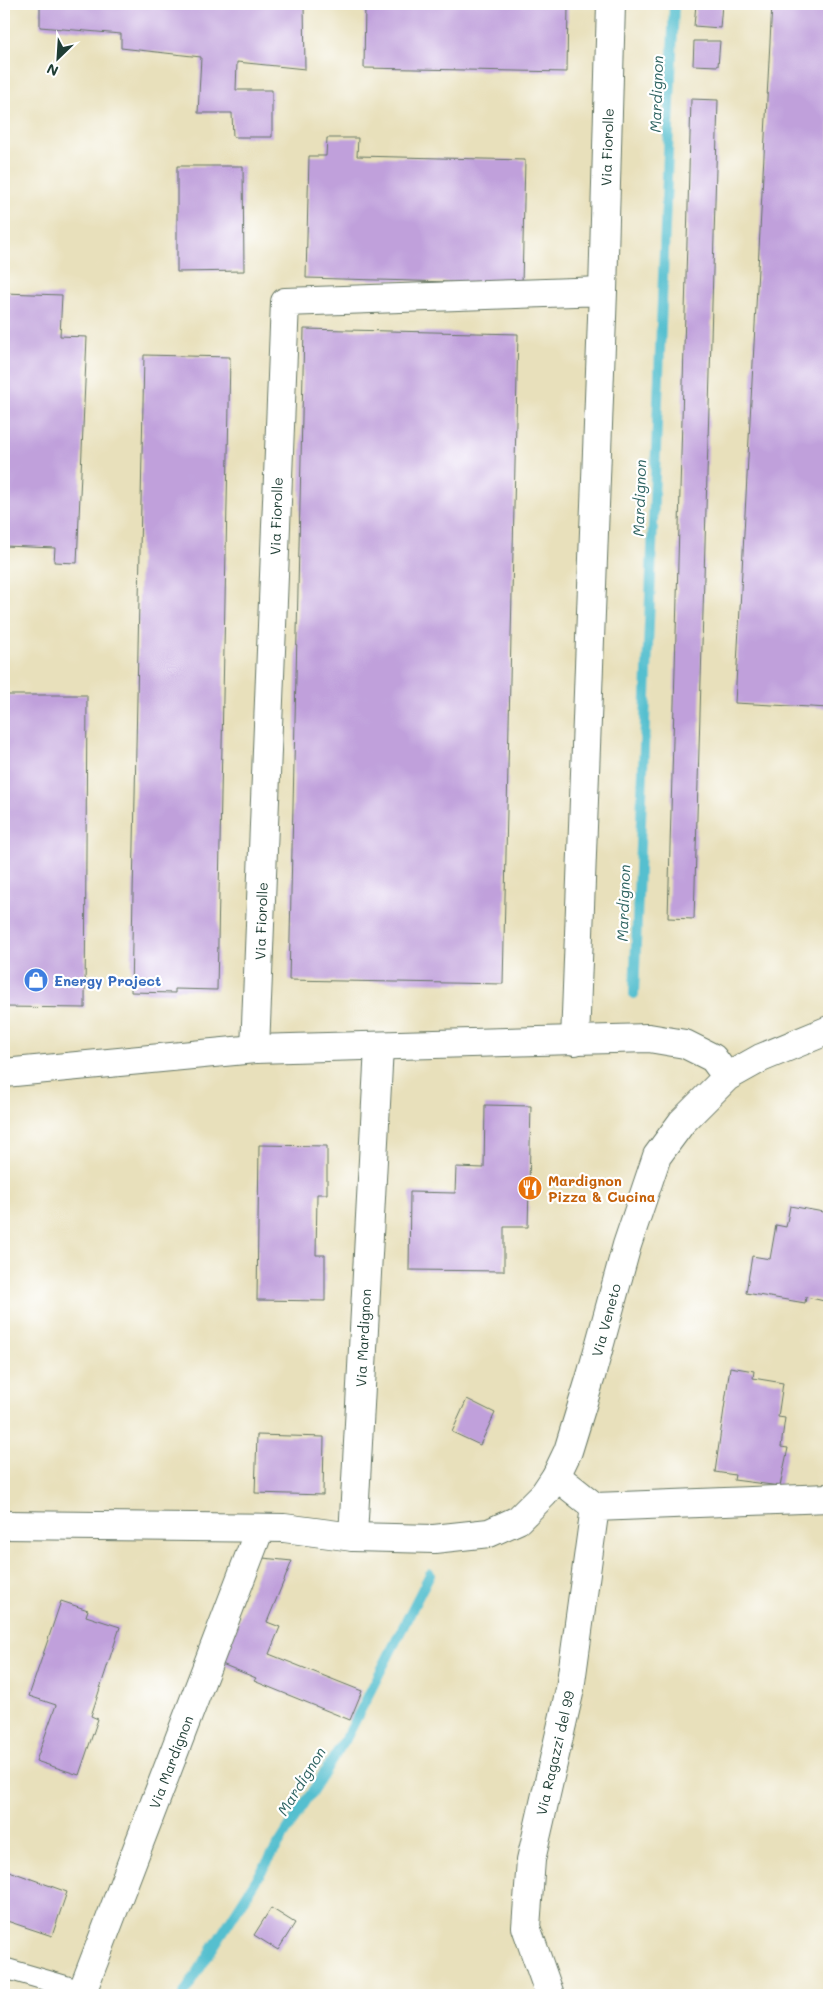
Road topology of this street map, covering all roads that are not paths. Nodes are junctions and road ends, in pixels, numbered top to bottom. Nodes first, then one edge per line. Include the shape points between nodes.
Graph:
1 (610, 4) edge
2 (603, 291) junction
3 (829, 1030) edge
4 (575, 1041) junction
5 (378, 1047) junction
6 (256, 1049) junction
7 (4, 1073) edge
8 (726, 1077) junction
9 (556, 1476) junction
10 (829, 1498) edge
11 (595, 1507) junction
12 (4, 1525) edge
13 (260, 1528) junction
14 (353, 1536) junction
15 (4, 1968) edge
16 (82, 1993) edge
17 (550, 1995) edge

1 - 2 street, Via Fiorolle
2 - 4 street, Via Fiorolle
2 - 6 street, Via Fiorolle via 285,302
3 - 8 street, Via Veneto via 796,1042
4 - 5 street
4 - 8 street via 649,1038 685,1044 713,1058
5 - 6 street
5 - 14 street, Via Mardignon
6 - 7 street
8 - 9 street, Via Veneto via 682,1122 657,1156 626,1245 571,1442
9 - 11 street
9 - 14 street, Via Veneto via 544,1494 518,1520 490,1533 434,1539
10 - 11 street
11 - 17 street, Via Ragazzi del 99 via 570,1689 531,1860 526,1927
12 - 13 street
13 - 14 street
13 - 16 street, Via Mardignon
15 - 16 lane

